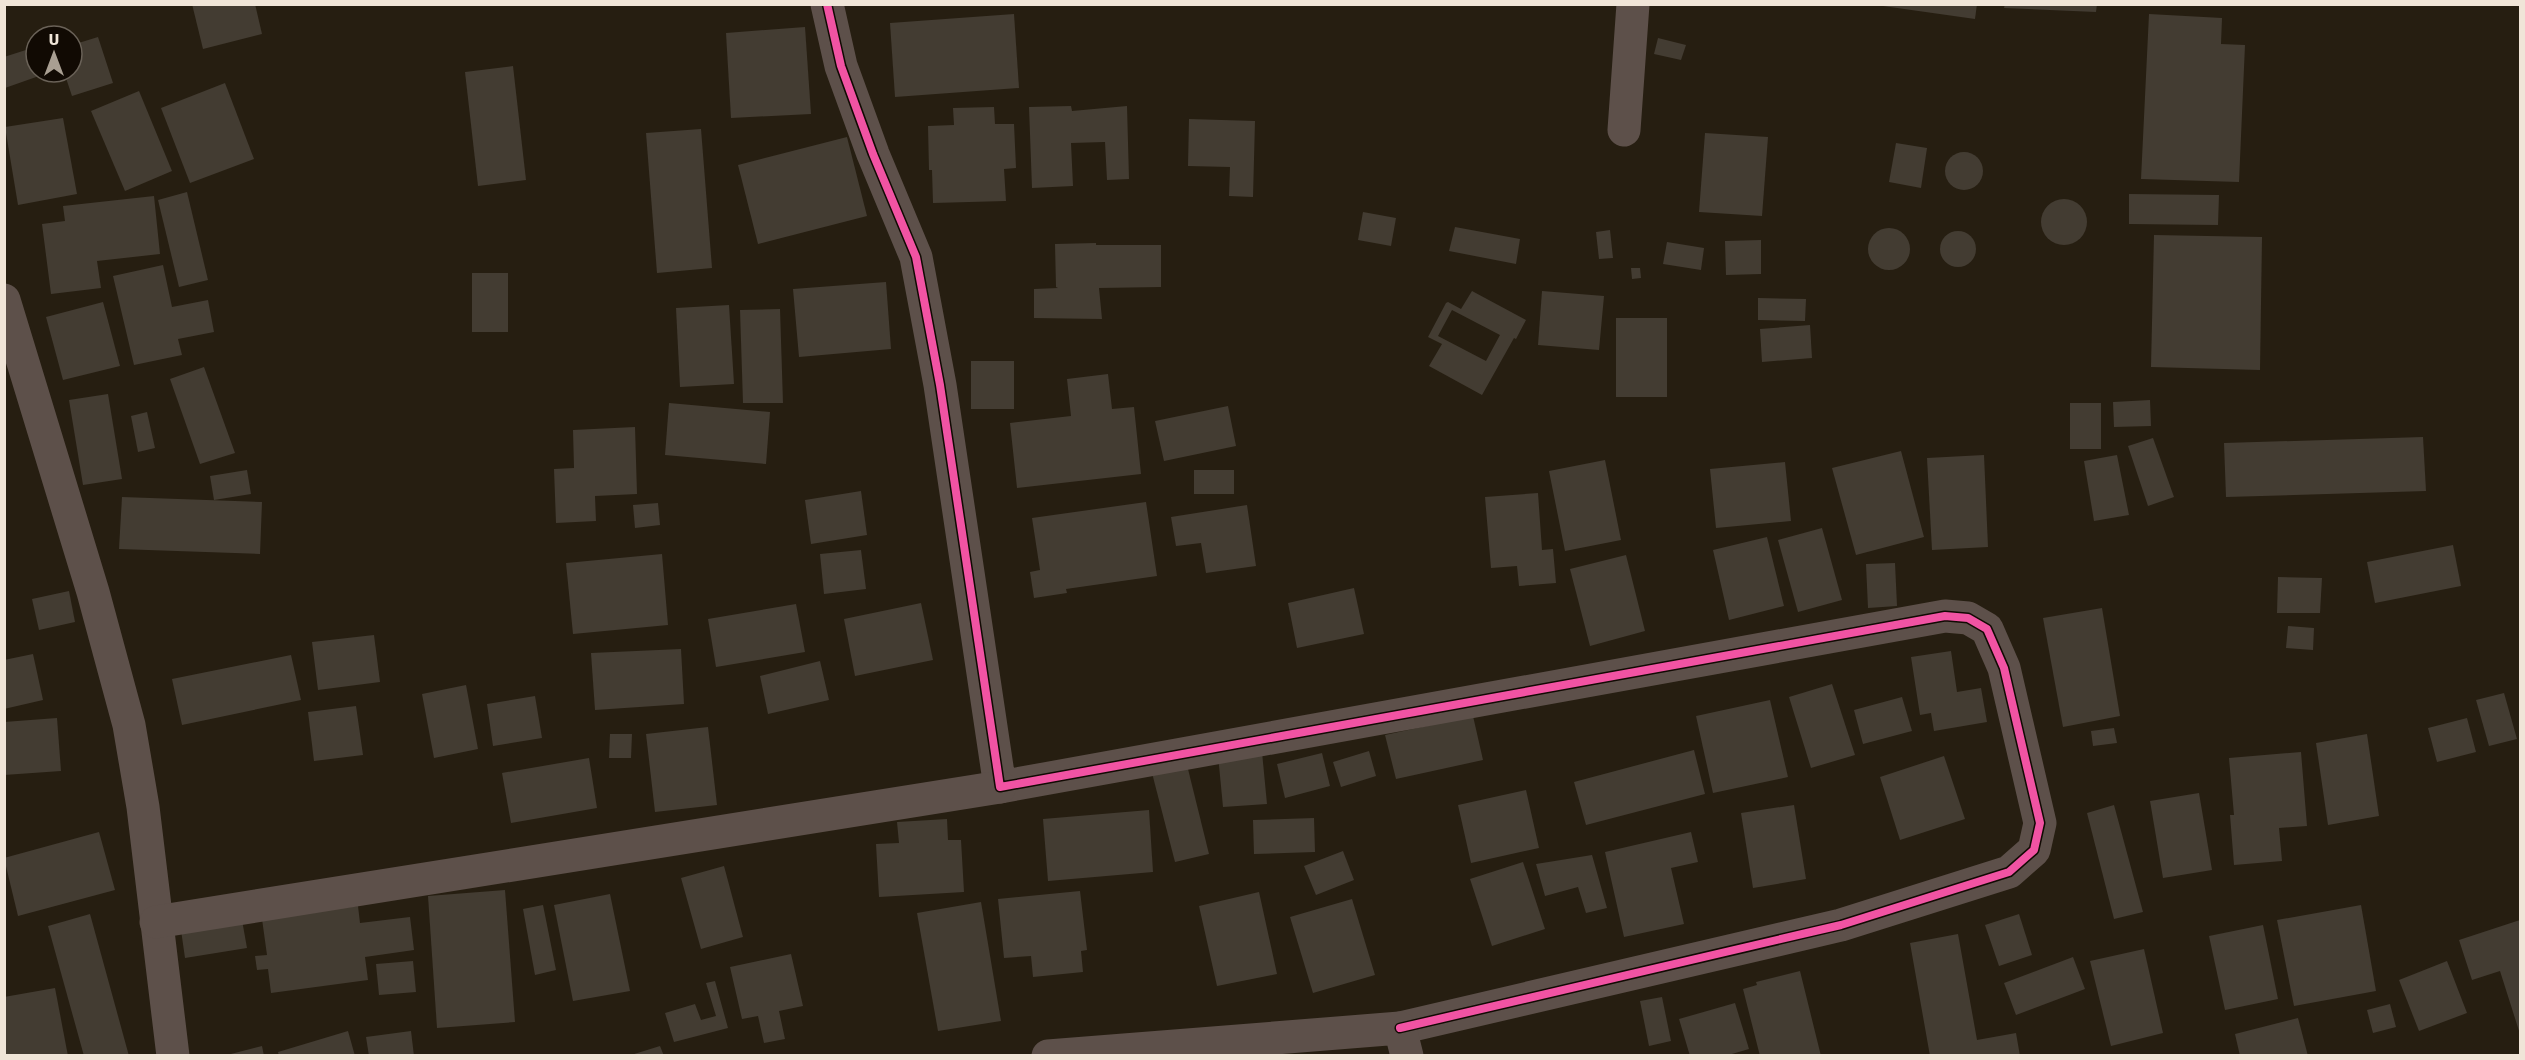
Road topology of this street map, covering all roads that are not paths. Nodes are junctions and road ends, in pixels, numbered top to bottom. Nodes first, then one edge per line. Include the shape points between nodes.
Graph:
1 (827, 4) edge
2 (1633, 4) edge
3 (1624, 130) dead end
4 (4, 300) edge
5 (1000, 787) junction
6 (156, 922) junction
7 (1404, 1042) edge
8 (173, 1056) edge
9 (1048, 1056) edge

1 - 5 street via 844,77 916,257 940,385
2 - 3 street
4 - 6 street via 129,725
5 - 6 street
5 - 7 street via 1945,616 1968,618 1987,629 2004,668 2040,823 2034,850 2009,872 1841,925
6 - 8 street
7 - 9 street

